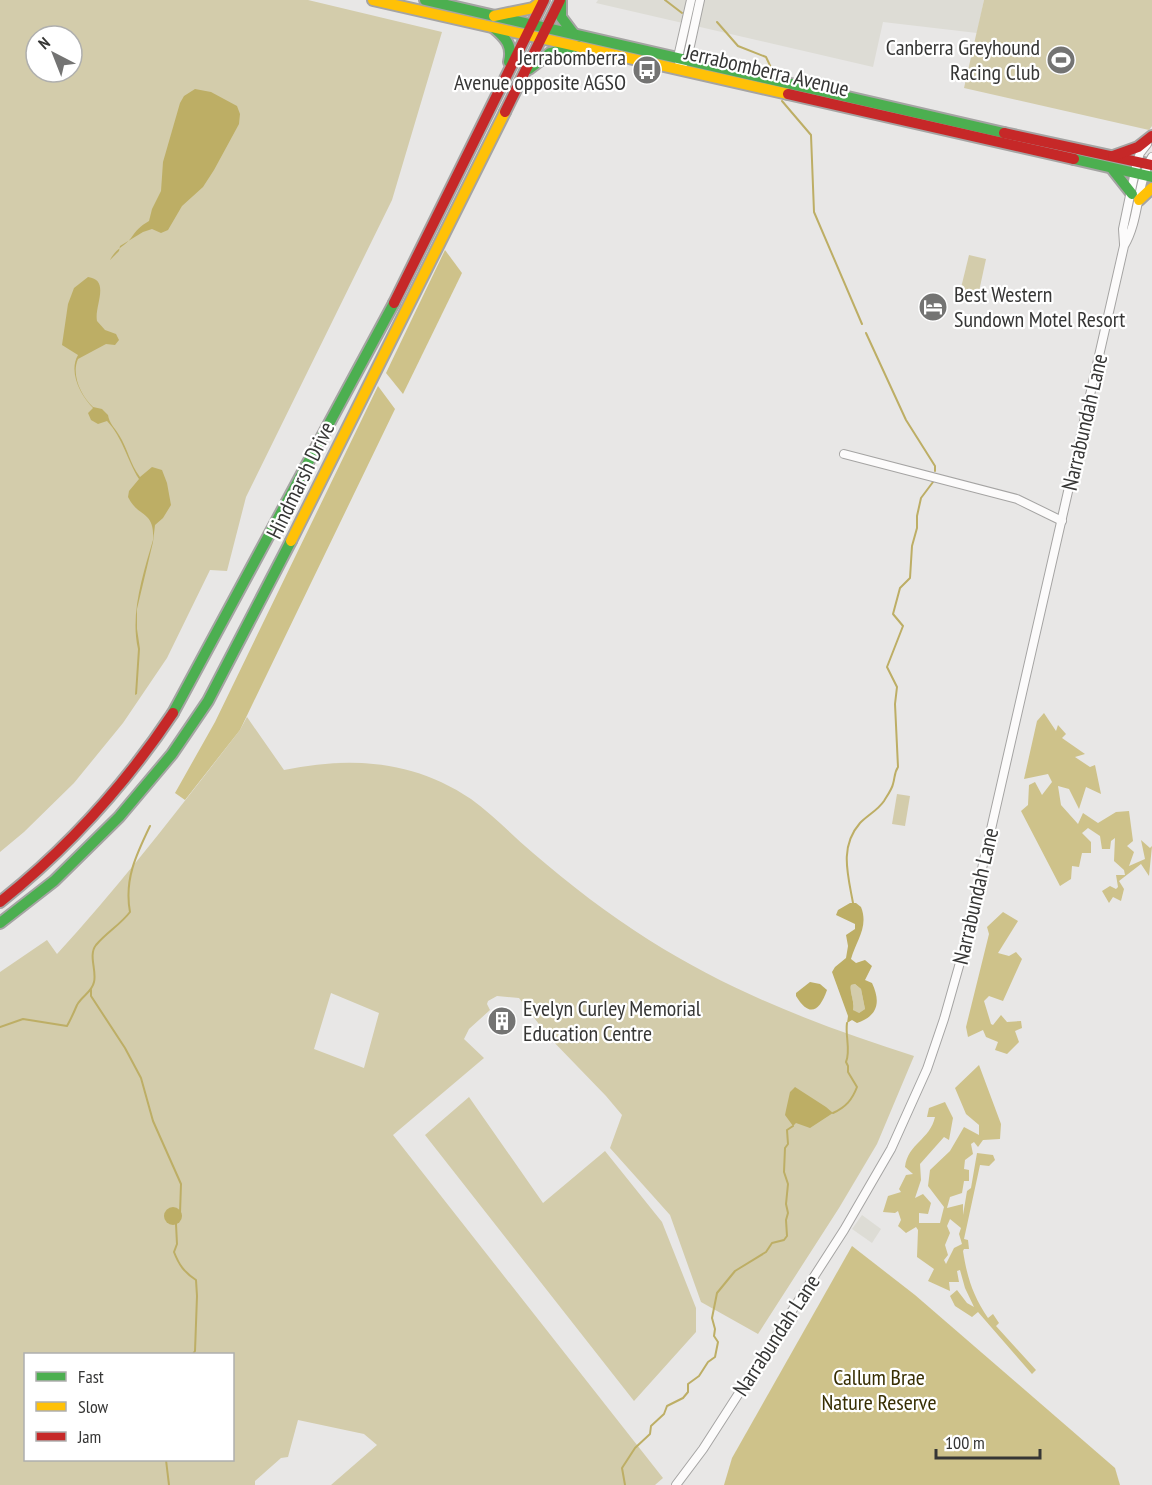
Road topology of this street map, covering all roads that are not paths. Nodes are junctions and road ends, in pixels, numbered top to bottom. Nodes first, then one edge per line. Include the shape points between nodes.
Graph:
1 (373, 0) edge
2 (425, 0) edge
3 (544, 0) edge
4 (561, 0) edge
5 (691, 0) edge
6 (700, 0) edge
7 (494, 22) junction
8 (532, 24) junction
9 (547, 27) junction
10 (573, 33) junction
11 (527, 35) junction
12 (540, 39) junction
13 (578, 46) junction
14 (683, 58) junction
15 (701, 69) junction
16 (681, 70) junction
17 (520, 79) junction
18 (494, 102) junction
19 (1152, 137) edge
20 (1109, 157) junction
21 (1146, 168) edge
22 (1113, 170) junction
23 (1152, 188) edge
24 (1135, 197) junction
25 (362, 364) junction
26 (376, 370) junction
27 (844, 454) dead end
28 (1062, 520) junction
29 (0, 902) edge
30 (0, 923) edge
31 (676, 1485) edge

1 - 7 main road, Jerrabomberra Avenue
2 - 7 main road, Jerrabomberra Avenue
3 - 7 main road
3 - 8 main road, Hindmarsh Drive
4 - 9 main road, Hindmarsh Drive
4 - 10 main road via 561,17
5 - 14 street
6 - 14 street
7 - 8 main road, Jerrabomberra Avenue
7 - 11 main road, Jerrabomberra Avenue
7 - 18 main road via 512,52
8 - 9 main road, Jerrabomberra Avenue
8 - 11 main road, Hindmarsh Drive
9 - 10 main road, Jerrabomberra Avenue
9 - 12 main road, Hindmarsh Drive
10 - 14 main road, Jerrabomberra Avenue
11 - 12 main road, Jerrabomberra Avenue
11 - 18 main road, Hindmarsh Drive
12 - 13 main road, Jerrabomberra Avenue
12 - 17 main road, Hindmarsh Drive
13 - 16 main road, Jerrabomberra Avenue
13 - 17 main road via 550,53 535,62
14 - 15 main road, Jerrabomberra Avenue
14 - 16 street
15 - 16 main road, Jerrabomberra Avenue
15 - 20 main road, Jerrabomberra Avenue
15 - 22 main road, Jerrabomberra Avenue
17 - 26 main road, Hindmarsh Drive
18 - 25 main road, Hindmarsh Drive
19 - 20 main road via 1132,151
19 - 21 street, Narrabundah Lane via 1140,153
20 - 21 main road, Jerrabomberra Avenue
21 - 22 main road, Jerrabomberra Avenue
21 - 24 street, Narrabundah Lane
22 - 24 main road
23 - 24 main road
24 - 28 street, Narrabundah Lane via 1132,233 1124,246
25 - 26 main road
25 - 29 main road, Hindmarsh Drive via 201,665 158,736 120,787 77,834
26 - 30 main road, Hindmarsh Drive via 233,658 186,734 136,798 100,836
27 - 28 street via 1017,499
28 - 31 street, Narrabundah Lane via 963,952 927,1069 891,1149 856,1209

